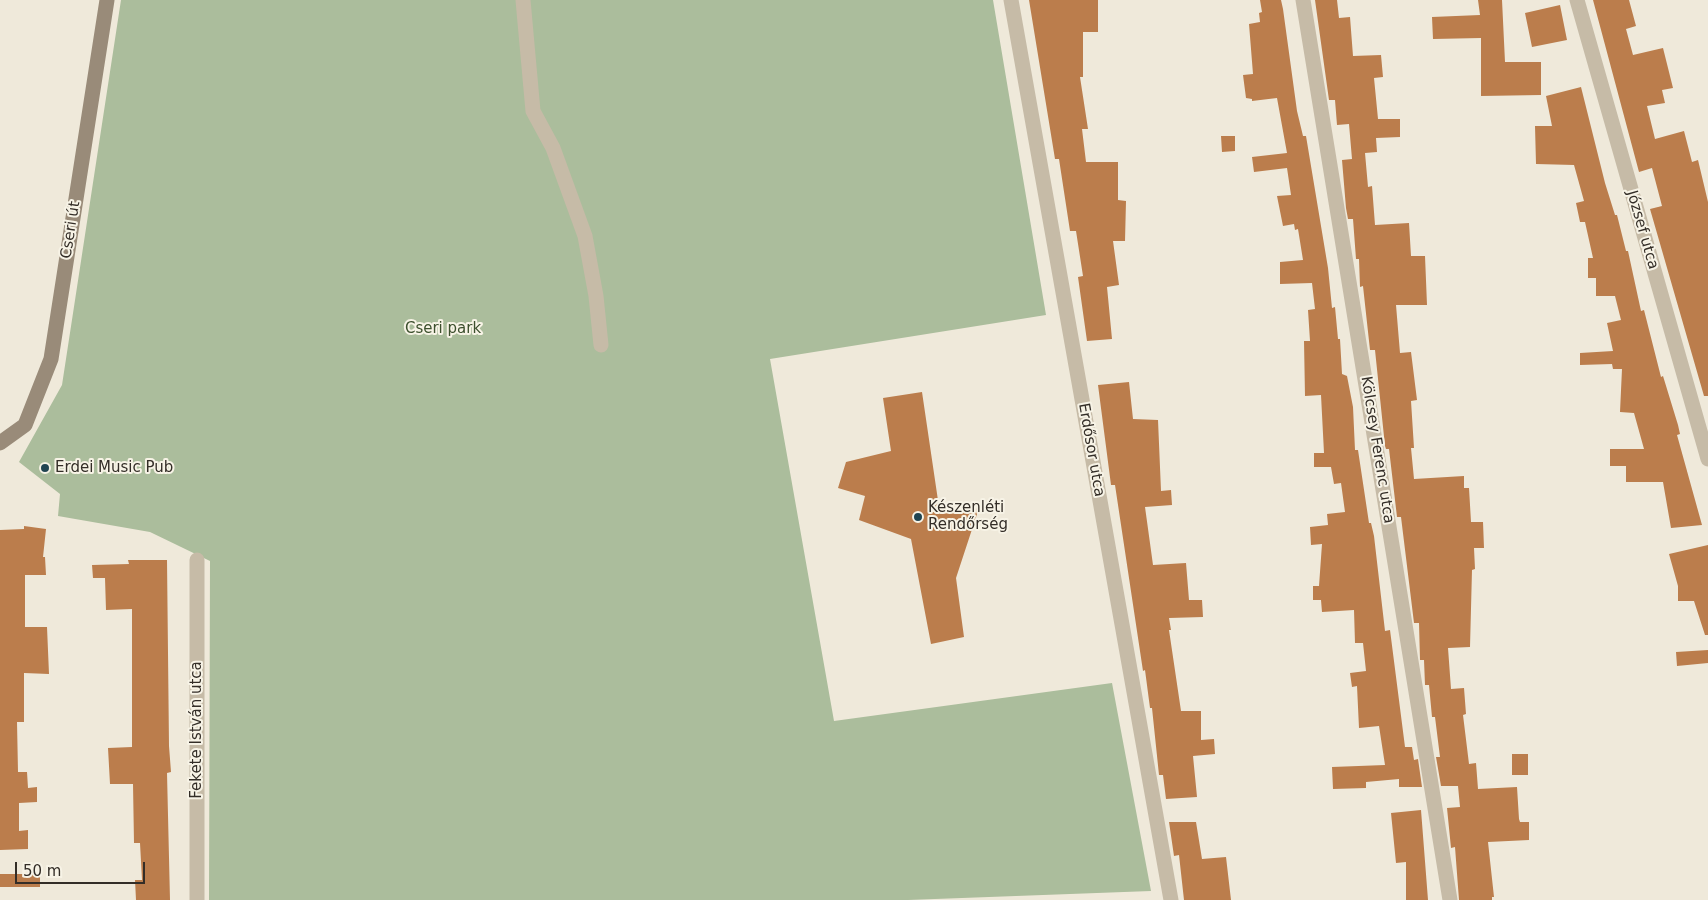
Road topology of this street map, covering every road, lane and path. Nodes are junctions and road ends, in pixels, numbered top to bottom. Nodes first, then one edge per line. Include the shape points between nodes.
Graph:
1 (107, 0) edge
2 (523, 0) edge
3 (1011, 0) edge
4 (1303, 0) edge
5 (1577, 0) edge
6 (601, 345) dead end
7 (0, 443) edge
8 (1708, 459) edge
9 (197, 560) dead end
10 (197, 900) edge
11 (1171, 900) edge
12 (1450, 900) edge

1 - 7 street, Cseri út via 52,360 25,425
2 - 6 street via 533,111 553,148 586,236
3 - 11 street, Erdősor utca
4 - 12 street, Kölcsey Ferenc utca
5 - 8 street, József utca
9 - 10 street, Fekete István utca

